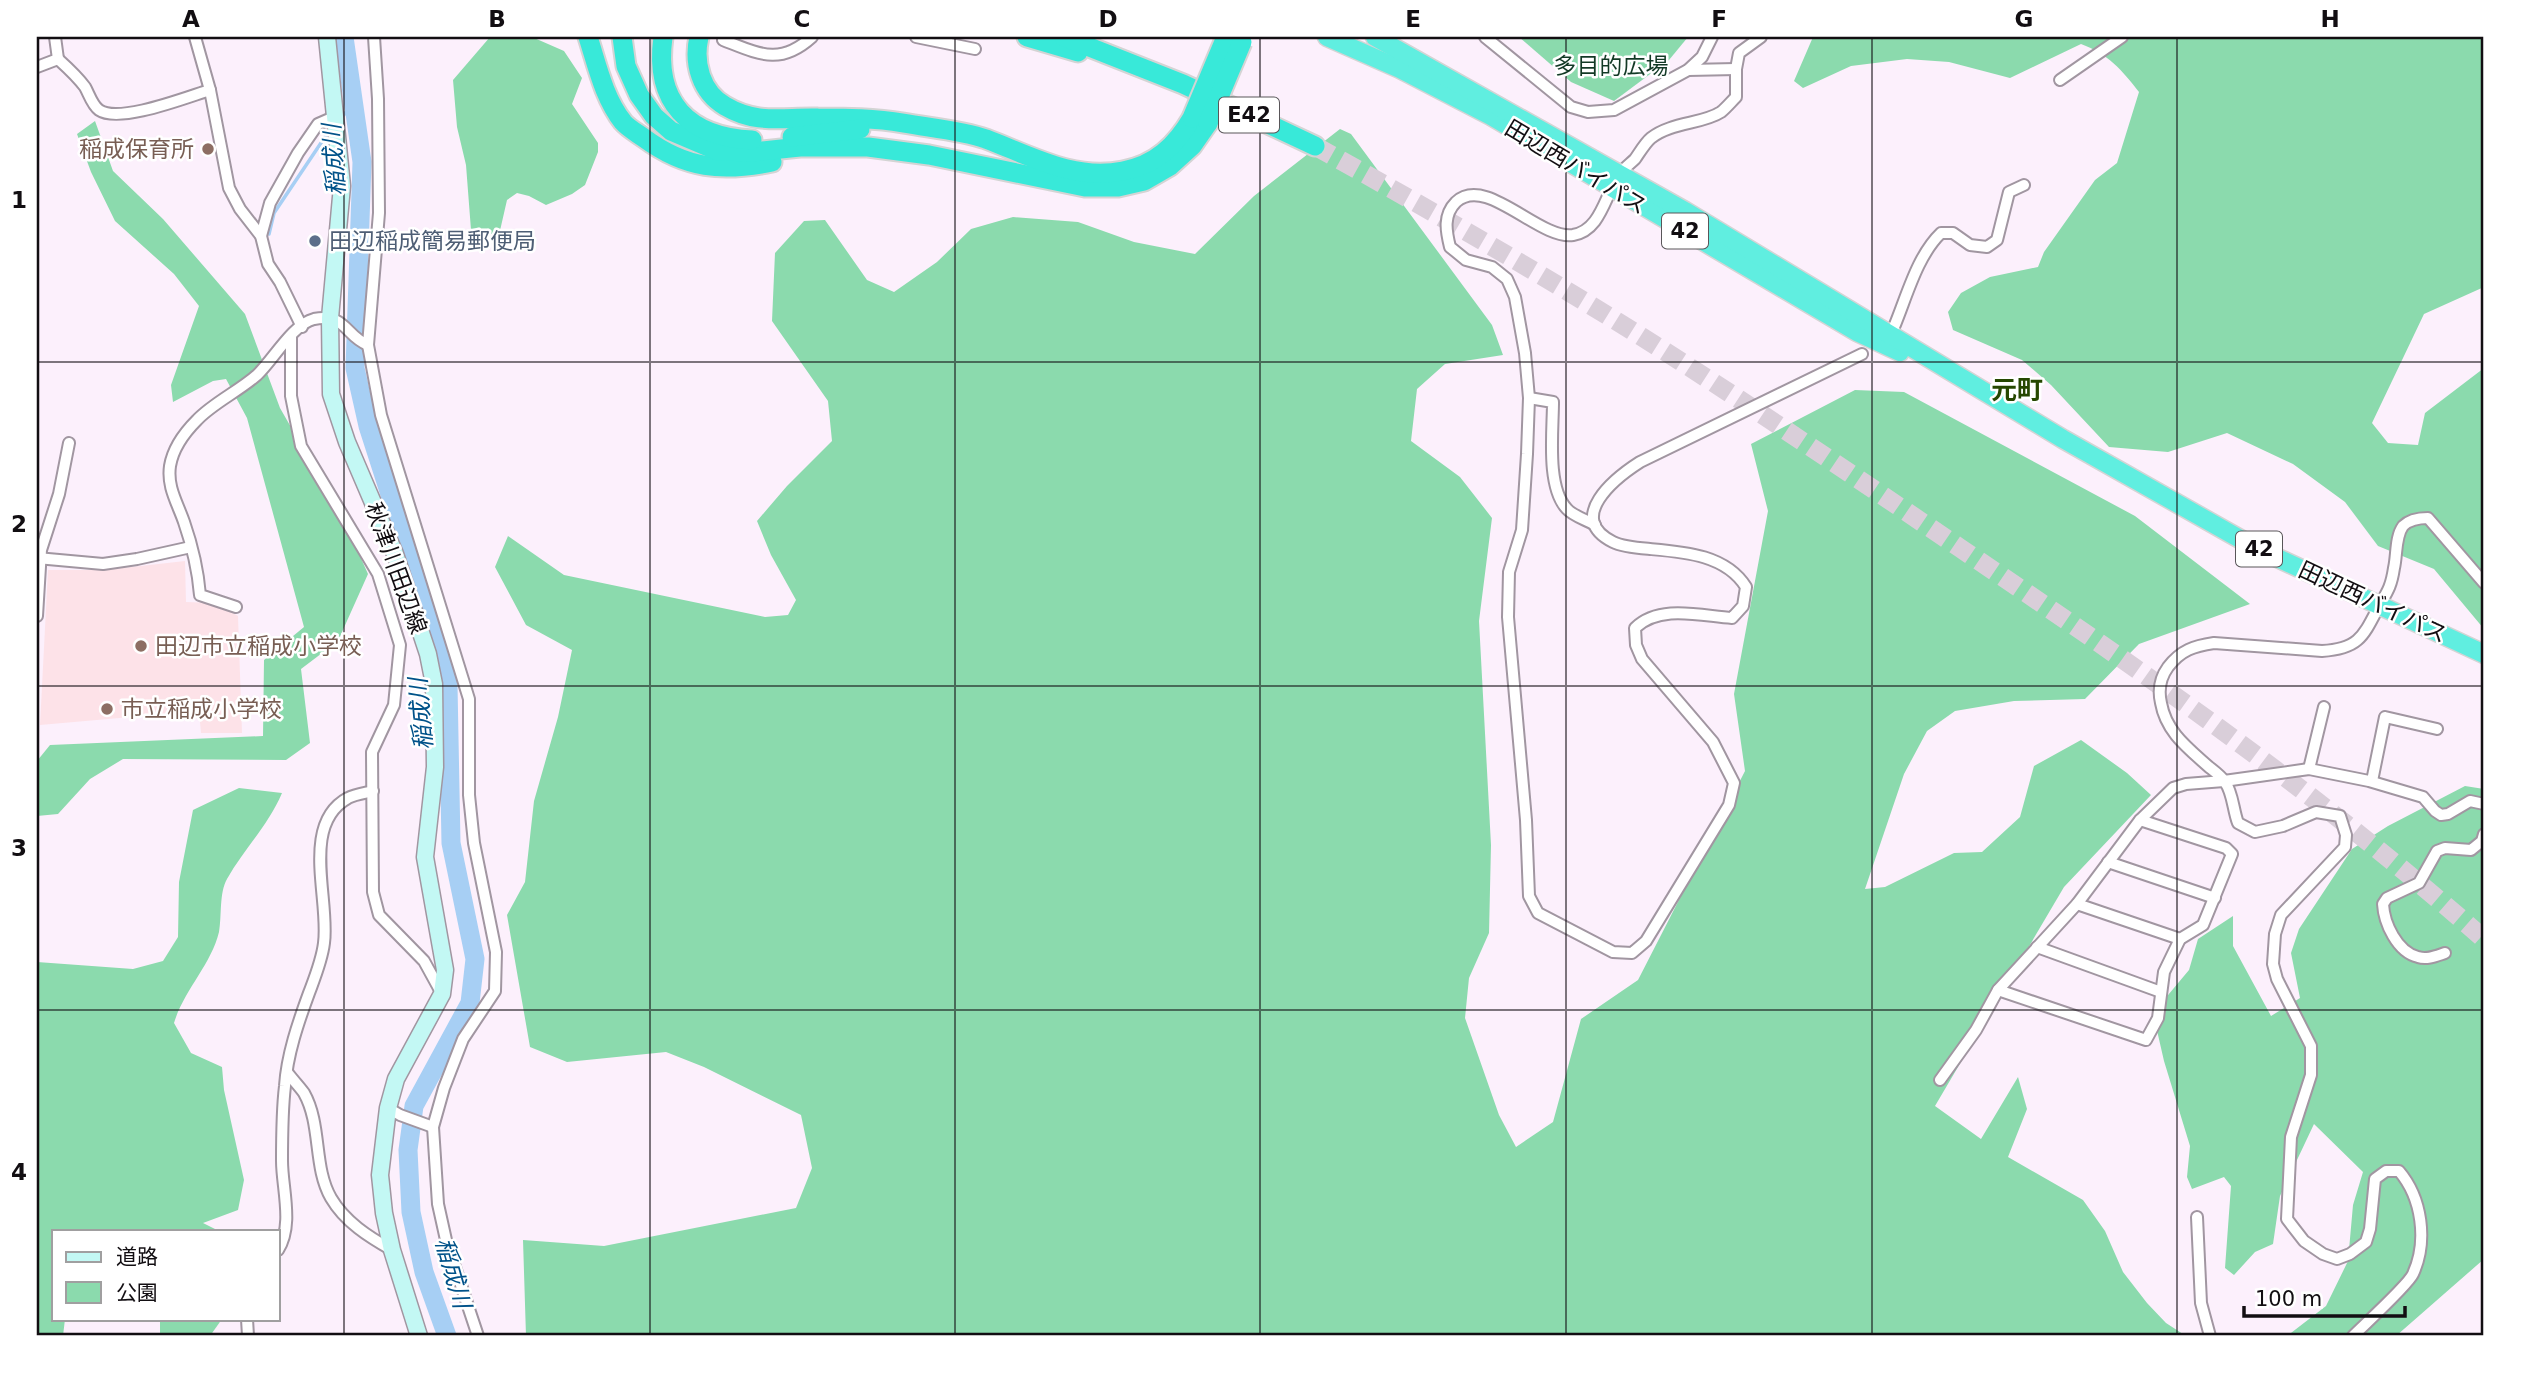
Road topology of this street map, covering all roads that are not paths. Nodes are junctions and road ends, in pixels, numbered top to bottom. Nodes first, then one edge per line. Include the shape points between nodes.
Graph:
1 (55, 37) edge
2 (195, 37) edge
3 (327, 37) edge
4 (374, 37) edge
5 (588, 37) edge
6 (622, 37) edge
7 (663, 37) edge
8 (699, 37) edge
9 (812, 37) edge
10 (916, 37) edge
11 (1027, 37) edge
12 (1064, 37) edge
13 (1327, 37) edge
14 (1375, 37) edge
15 (1485, 37) edge
16 (1712, 37) edge
17 (1761, 37) edge
18 (2122, 37) edge
19 (1237, 38) edge
20 (723, 40) dead end
21 (975, 49) dead end
22 (58, 59) junction
23 (37, 67) edge
24 (1736, 69) junction
25 (1688, 70) junction
26 (2060, 80) dead end
27 (1183, 84) junction
28 (210, 90) junction
29 (334, 117) junction
30 (1200, 120) junction
31 (1315, 146) tunnel mouth
32 (842, 148) junction
33 (1015, 152) junction
34 (1616, 182) junction
35 (2024, 185) dead end
36 (261, 236) junction
37 (334, 319) junction
38 (302, 327) junction
39 (1894, 327) dead end
40 (291, 336) junction
41 (365, 344) junction
42 (1862, 354) dead end
43 (1529, 398) junction
44 (69, 443) dead end
45 (1595, 525) junction
46 (191, 547) junction
47 (39, 558) edge
48 (2484, 583) edge
49 (2379, 605) junction
50 (236, 607) dead end
51 (37, 616) edge
52 (2484, 654) edge
53 (2324, 707) dead end
54 (2437, 729) dead end
55 (2309, 769) junction
56 (2224, 781) junction
57 (2372, 781) dead end
58 (373, 791) junction
59 (2484, 804) edge
60 (2140, 820) junction
61 (2484, 834) edge
62 (2108, 862) junction
63 (2215, 898) junction
64 (2077, 904) junction
65 (2180, 939) junction
66 (2037, 947) junction
67 (2445, 953) dead end
68 (1998, 990) junction
69 (2161, 992) junction
70 (442, 994) junction
71 (287, 1072) junction
72 (1940, 1080) dead end
73 (394, 1112) junction
74 (429, 1125) junction
75 (2197, 1217) dead end
76 (280, 1245) edge
77 (392, 1250) junction
78 (419, 1336) edge
79 (478, 1336) edge
80 (2210, 1336) edge
81 (2353, 1336) edge

1 - 22 street
2 - 28 street
3 - 29 main road, 秋津川田辺線
4 - 41 street via 379,213
5 - 32 highway via 606,92 624,123 663,152 723,169
6 - 32 highway via 626,66 639,95 671,131 694,143 741,152
7 - 33 highway via 661,75 670,99 703,130 728,139 884,129
8 - 33 highway via 697,60 707,90 722,105 744,116 776,121 891,121 983,138
9 - 20 street via 797,50 779,55 762,55
10 - 21 street
11 - 27 highway
12 - 27 highway, E42
13 - 34 highway, 田辺西バイパス / 42 via 1400,69
14 - 34 highway, 田辺西バイパス / 42 via 1490,100
15 - 25 street via 1571,107 1588,112 1614,110
16 - 25 street via 1702,57
17 - 24 street via 1739,52
18 - 26 street
19 - 30 highway, bridge
22 - 23 street
22 - 28 street via 75,74 99,110 107,113 141,110
24 - 25 street
24 - 34 street via 1736,97 1720,113 1651,138
27 - 31 highway, E42
28 - 36 street via 229,188
29 - 36 street via 318,124 298,153 270,203
29 - 37 main road, 秋津川田辺線 via 342,186
30 - 32 highway via 1192,146 1170,166 1144,181 1118,187 1085,187 868,146
30 - 33 highway via 1168,151 1124,171 1080,172
34 - 43 street via 1599,215 1574,235 1555,233 1493,199 1478,196 1460,198 1446,219 1450,247 1466,260 1492,267 1507,279 1515,297
34 - 49 highway, 田辺西バイパス / 42 via 1685,211 2256,548
35 - 39 street via 2009,192 1997,240 1987,247 1970,245 1953,233 1941,233 1934,239
36 - 38 street via 268,264
37 - 38 street via 311,320
37 - 41 street
37 - 70 main road, 秋津川田辺線 via 331,394 395,554 434,684 435,767 425,857 445,970
38 - 40 street
40 - 46 street via 258,374 199,418 181,439 170,463 169,483
40 - 58 street via 291,396 301,446 378,574 400,645 394,705 372,752
41 - 74 street via 382,415 470,699 468,795 496,952 495,992 463,1039
42 - 45 street via 1640,462 1604,490 1594,509
43 - 45 street via 1553,402 1557,493 1567,510
43 - 45 street via 1522,530 1509,572 1508,617 1530,896 1538,913 1613,952 1632,953 1646,942 1729,805 1734,783 1713,742 1642,659 1635,628 1657,615 1732,618 1743,606 1746,587 1734,571 1717,561 1614,542
44 - 47 street
46 - 47 street via 103,564
46 - 50 street via 200,595
47 - 51 street
48 - 49 street via 2428,518 2413,519 2399,534 2388,595
49 - 52 highway, 田辺西バイパス / 42
49 - 56 street via 2360,639 2337,650 2214,643 2189,647 2170,664 2159,695 2165,718 2177,738
53 - 55 street
54 - 57 street via 2385,717
55 - 56 street
55 - 59 street via 2423,797 2441,814 2470,801
56 - 60 street via 2173,788
56 - 81 street via 2238,823 2255,832 2316,812 2340,816 2346,835 2345,847 2281,915 2273,964 2311,1046 2311,1075 2291,1137 2287,1219 2304,1241 2323,1254 2337,1259 2350,1254 2366,1242 2375,1178 2386,1171 2399,1171 2421,1219 2413,1275
58 - 70 street via 373,892 379,915 424,961
58 - 71 street via 348,798 329,814 321,837 324,944
60 - 62 street
60 - 63 street via 2226,848 2232,854
61 - 67 street via 2471,850 2437,851 2419,883 2384,904 2388,925 2406,951 2422,958
62 - 63 street
62 - 64 street
63 - 65 street via 2203,925
64 - 65 street
64 - 66 street
65 - 69 street via 2164,972
66 - 68 street
66 - 69 street
68 - 69 street via 2146,1040 2158,1018
68 - 72 street
70 - 73 main road, 秋津川田辺線 via 396,1079
71 - 76 street via 282,1164 285,1231
71 - 77 street via 304,1094 314,1122 330,1196 352,1223
73 - 74 street
73 - 77 main road, 秋津川田辺線 via 380,1175
74 - 79 street via 446,1240
75 - 80 street via 2201,1303
77 - 78 main road, 秋津川田辺線

